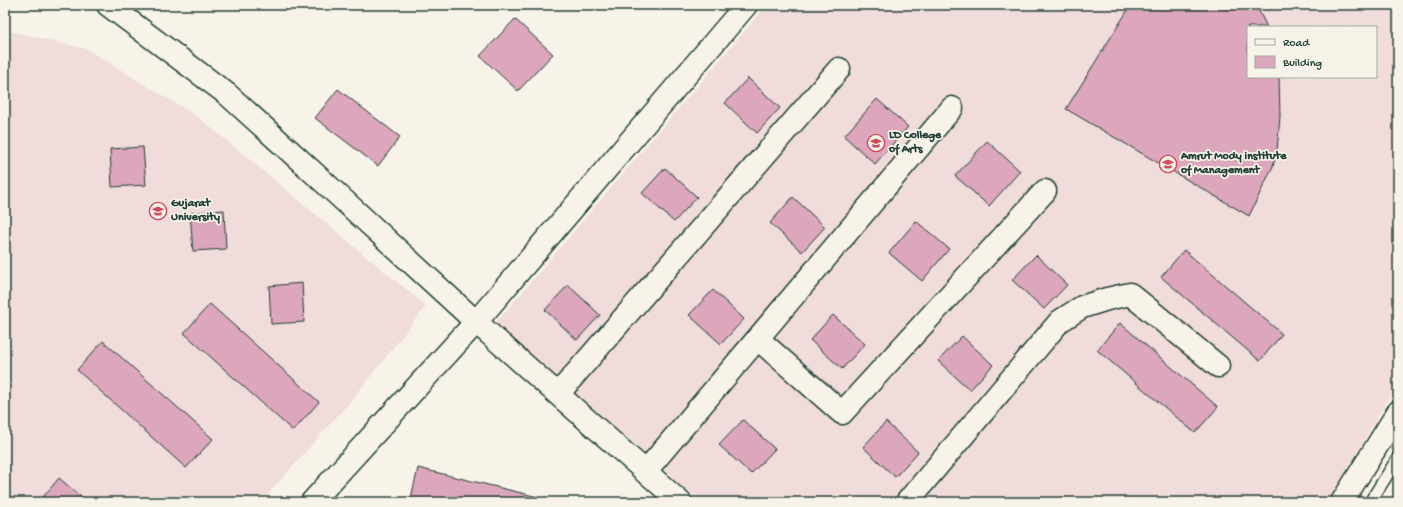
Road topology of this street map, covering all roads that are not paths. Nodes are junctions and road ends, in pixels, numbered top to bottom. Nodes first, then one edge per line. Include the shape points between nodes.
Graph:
1 (108, 5) edge
2 (746, 5) edge
3 (839, 69) dead end
4 (952, 108) dead end
5 (1045, 191) dead end
6 (476, 322) junction
7 (758, 339) junction
8 (1218, 366) dead end
9 (558, 394) junction
10 (1398, 412) edge
11 (1398, 458) edge
12 (645, 472) junction
13 (312, 502) edge
14 (680, 502) edge
15 (907, 502) edge
16 (1342, 502) edge
17 (1370, 502) edge

1 - 6 street via 227,94
2 - 6 street
3 - 9 street
4 - 7 street
5 - 7 street via 842,413
6 - 9 street
6 - 13 street
7 - 12 street
8 - 15 street via 1130,294 1082,306 1060,321
9 - 12 street
10 - 16 street
11 - 17 lane
12 - 14 street

